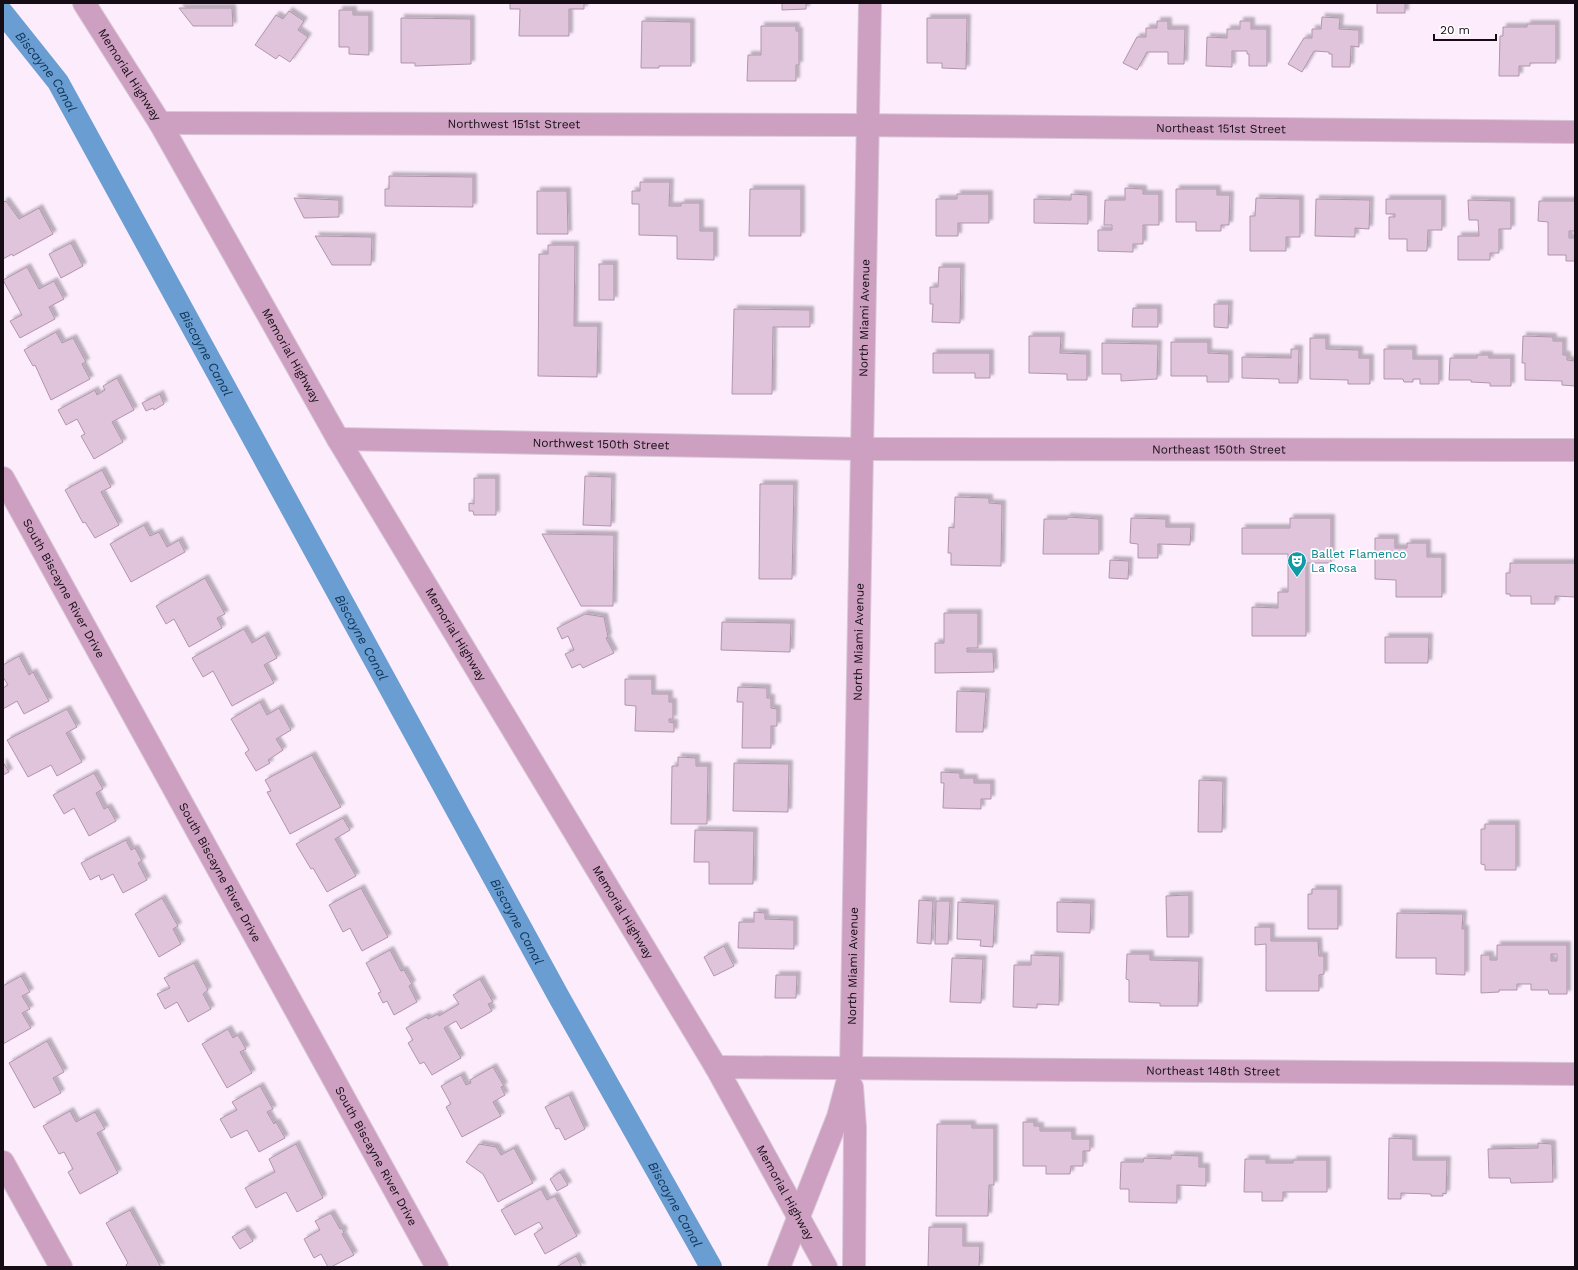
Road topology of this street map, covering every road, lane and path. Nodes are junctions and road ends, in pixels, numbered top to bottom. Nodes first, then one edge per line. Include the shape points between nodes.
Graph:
1 (84, 3) edge
2 (870, 3) edge
3 (160, 123) junction
4 (868, 125) junction
5 (1575, 132) edge
6 (338, 439) junction
7 (863, 449) junction
8 (1575, 450) edge
9 (3, 478) edge
10 (716, 1067) junction
11 (851, 1068) junction
12 (1575, 1074) edge
13 (3, 1162) edge
14 (798, 1217) junction
15 (60, 1267) edge
16 (437, 1267) edge
17 (779, 1267) edge
18 (826, 1267) edge
19 (854, 1267) edge

1 - 3 street, Memorial Highway
2 - 4 street, North Miami Avenue
3 - 4 street, Northwest 151st Street
3 - 6 street, Memorial Highway
4 - 5 street, Northeast 151st Street
4 - 7 street, North Miami Avenue
6 - 7 street, Northwest 150th Street
6 - 10 street, Memorial Highway
7 - 8 street, Northeast 150th Street
7 - 11 street, North Miami Avenue
9 - 16 street, South Biscayne River Drive
10 - 11 street, Northeast 148th Street
10 - 14 street, Memorial Highway
11 - 12 street, Northeast 148th Street
11 - 14 street, North Miami Avenue via 838,1117
11 - 19 street via 855,1128
13 - 15 street
14 - 17 street, North Miami Avenue
14 - 18 street, Memorial Highway

